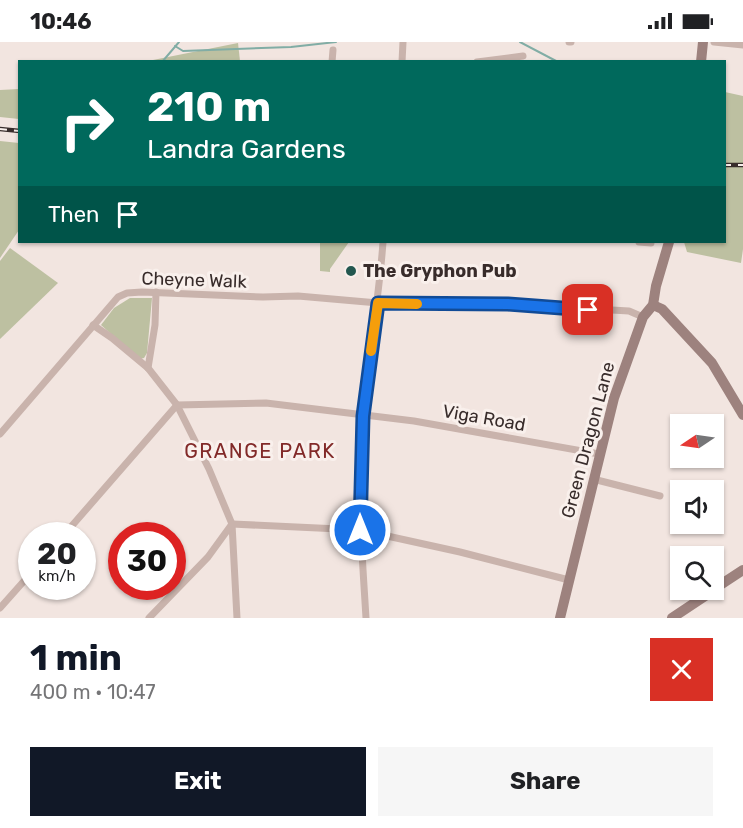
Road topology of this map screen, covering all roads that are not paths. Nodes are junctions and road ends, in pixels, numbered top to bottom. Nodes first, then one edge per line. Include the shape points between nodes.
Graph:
1 (403, 42) edge
2 (703, 42) edge
3 (714, 42) edge
4 (743, 45) edge
5 (333, 50) dead end
6 (523, 56) dead end
7 (332, 60) edge
8 (402, 60) edge
9 (492, 60) edge
10 (701, 60) edge
11 (382, 243) edge
12 (669, 243) edge
13 (156, 292) junction
14 (378, 303) junction
15 (653, 305) junction
16 (643, 317) junction
17 (93, 325) junction
18 (148, 368) junction
19 (177, 405) junction
20 (743, 415) edge
21 (363, 416) junction
22 (0, 434) edge
23 (599, 454) junction
24 (593, 479) junction
25 (660, 496) dead end
26 (75, 522) edge
27 (232, 524) junction
28 (360, 530) junction
29 (743, 570) edge
30 (569, 580) junction
31 (724, 582) edge
32 (18, 588) edge
33 (698, 600) edge
34 (0, 608) edge
35 (149, 618) edge
36 (237, 618) edge
37 (366, 618) edge
38 (560, 618) edge
39 (672, 618) edge

1 - 8 street
2 - 10 street
3 - 4 street
5 - 7 street
6 - 9 street
11 - 14 street
12 - 15 street, Green Dragon Lane
13 - 14 street, Cheyne Walk via 298,296
13 - 17 street, Cheyne Walk via 118,297
13 - 18 street
14 - 16 street, Cheyne Walk via 508,304 630,311
14 - 21 street
15 - 16 street, Green Dragon Lane
15 - 20 street via 662,309 712,363
16 - 23 street, Green Dragon Lane
17 - 18 street
17 - 22 street, Cheyne Walk
18 - 19 street
19 - 21 street, Viga Road via 266,403
19 - 26 street
19 - 27 street
21 - 23 street, Viga Road via 414,421
21 - 28 street
23 - 24 street, Green Dragon Lane
24 - 25 street
24 - 30 street, Green Dragon Lane
27 - 28 street
27 - 35 street via 208,557
27 - 36 street
28 - 30 street
28 - 37 street
29 - 31 street
30 - 38 street, Green Dragon Lane
32 - 34 street
33 - 39 street

